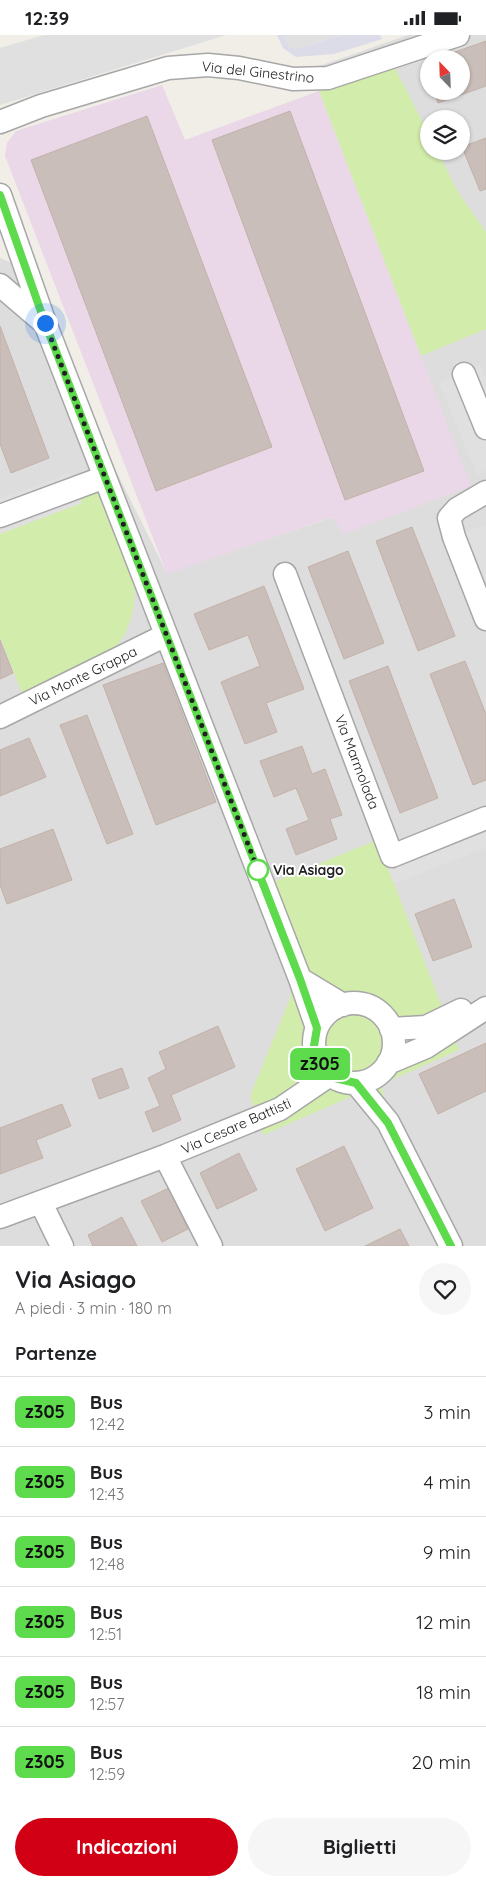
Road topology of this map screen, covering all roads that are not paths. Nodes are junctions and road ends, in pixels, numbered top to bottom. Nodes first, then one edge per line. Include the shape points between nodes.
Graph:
1 (458, 35) edge
2 (0, 122) edge
3 (0, 195) edge
4 (0, 285) edge
5 (45, 323) junction
6 (464, 374) dead end
7 (486, 428) edge
8 (105, 477) junction
9 (486, 492) edge
10 (0, 516) edge
11 (285, 574) dead end
12 (486, 619) edge
13 (166, 635) junction
14 (0, 717) edge
15 (486, 818) edge
16 (300, 979) junction
17 (486, 996) edge
18 (343, 1005) junction
19 (486, 1008) edge
20 (317, 1028) junction
21 (391, 1029) junction
22 (384, 1068) junction
23 (330, 1075) junction
24 (356, 1083) junction
25 (388, 1123) junction
26 (166, 1157) junction
27 (41, 1203) junction
28 (0, 1217) edge
29 (62, 1246) edge
30 (211, 1246) edge
31 (451, 1246) edge

1 - 2 street, Via del Ginestrino via 328,79 293,79 208,65 168,68 41,106
3 - 5 street
4 - 5 street
5 - 8 street
6 - 7 street
8 - 10 street
8 - 13 street
9 - 12 street via 456,509 449,518
11 - 15 street, Via Marmolada via 392,856
13 - 14 street, Via Monte Grappa
13 - 16 street
16 - 18 street
16 - 20 street
17 - 21 street via 426,1027
18 - 20 street via 326,1015
18 - 21 street via 354,1003 372,1008 384,1017
19 - 22 street via 426,1047
20 - 23 street via 315,1053
21 - 22 street via 393,1046
22 - 24 street via 370,1079
22 - 25 street
23 - 24 street
23 - 26 street, Via Cesare Battisti via 280,1109
24 - 25 street
25 - 31 street
26 - 27 street, Via Cesare Battisti
26 - 30 street, Via Cesare Battisti
27 - 28 street, Via Cesare Battisti
27 - 29 street

